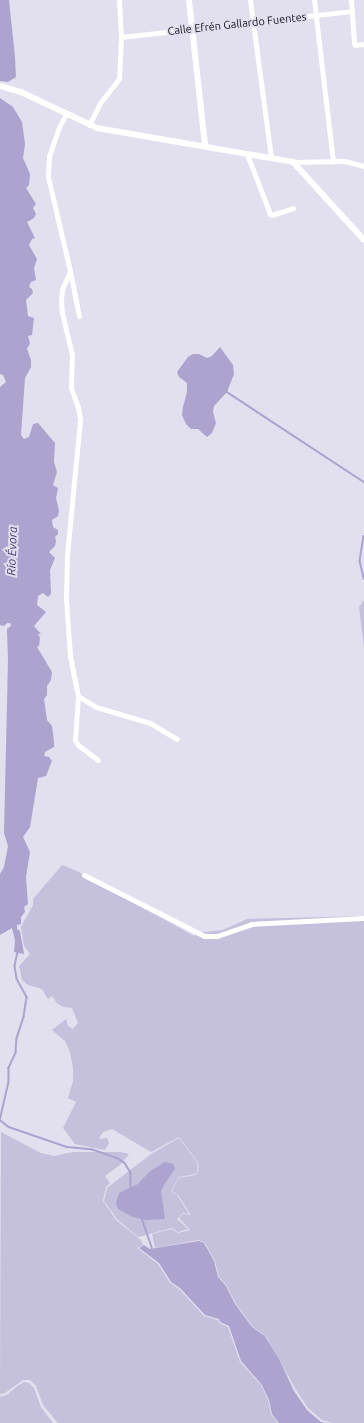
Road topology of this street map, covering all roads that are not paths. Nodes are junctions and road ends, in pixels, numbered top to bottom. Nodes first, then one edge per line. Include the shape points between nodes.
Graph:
1 (119, 0) edge
2 (189, 0) edge
3 (250, 0) edge
4 (314, 0) edge
5 (351, 0) edge
6 (352, 11) junction
7 (316, 15) junction
8 (253, 22) junction
9 (192, 29) junction
10 (121, 37) junction
11 (364, 44) edge
12 (0, 86) edge
13 (66, 114) junction
14 (89, 125) junction
15 (205, 146) junction
16 (247, 154) junction
17 (271, 157) junction
18 (292, 162) junction
19 (333, 162) junction
20 (364, 166) edge
21 (292, 208) dead end
22 (362, 238) edge
23 (70, 271) junction
24 (79, 316) dead end
25 (78, 696) junction
26 (176, 739) dead end
27 (98, 760) dead end
28 (84, 875) dead end
29 (364, 918) edge

1 - 10 street
2 - 9 street
3 - 8 street
4 - 7 street
5 - 6 street
6 - 7 street, Calle Efrén Gallardo Fuentes
6 - 11 street via 355,45
7 - 8 street, Calle Efrén Gallardo Fuentes
7 - 19 street
8 - 9 street, Calle Efrén Gallardo Fuentes
8 - 17 street
9 - 10 street, Calle Efrén Gallardo Fuentes
9 - 15 street
10 - 14 street via 119,79 100,103
12 - 13 street via 21,92
13 - 14 street
13 - 23 street via 52,144 47,168 51,197
14 - 15 street
15 - 16 street
16 - 17 street
16 - 21 street via 270,214
17 - 18 street
18 - 19 street
18 - 22 street
19 - 20 street via 344,161
23 - 24 street
23 - 25 street via 62,290 61,300 72,355 71,388 80,420 67,555 66,599 70,656
25 - 26 street via 96,707 150,723
25 - 27 street via 75,740
28 - 29 street via 204,936 217,936 252,924

